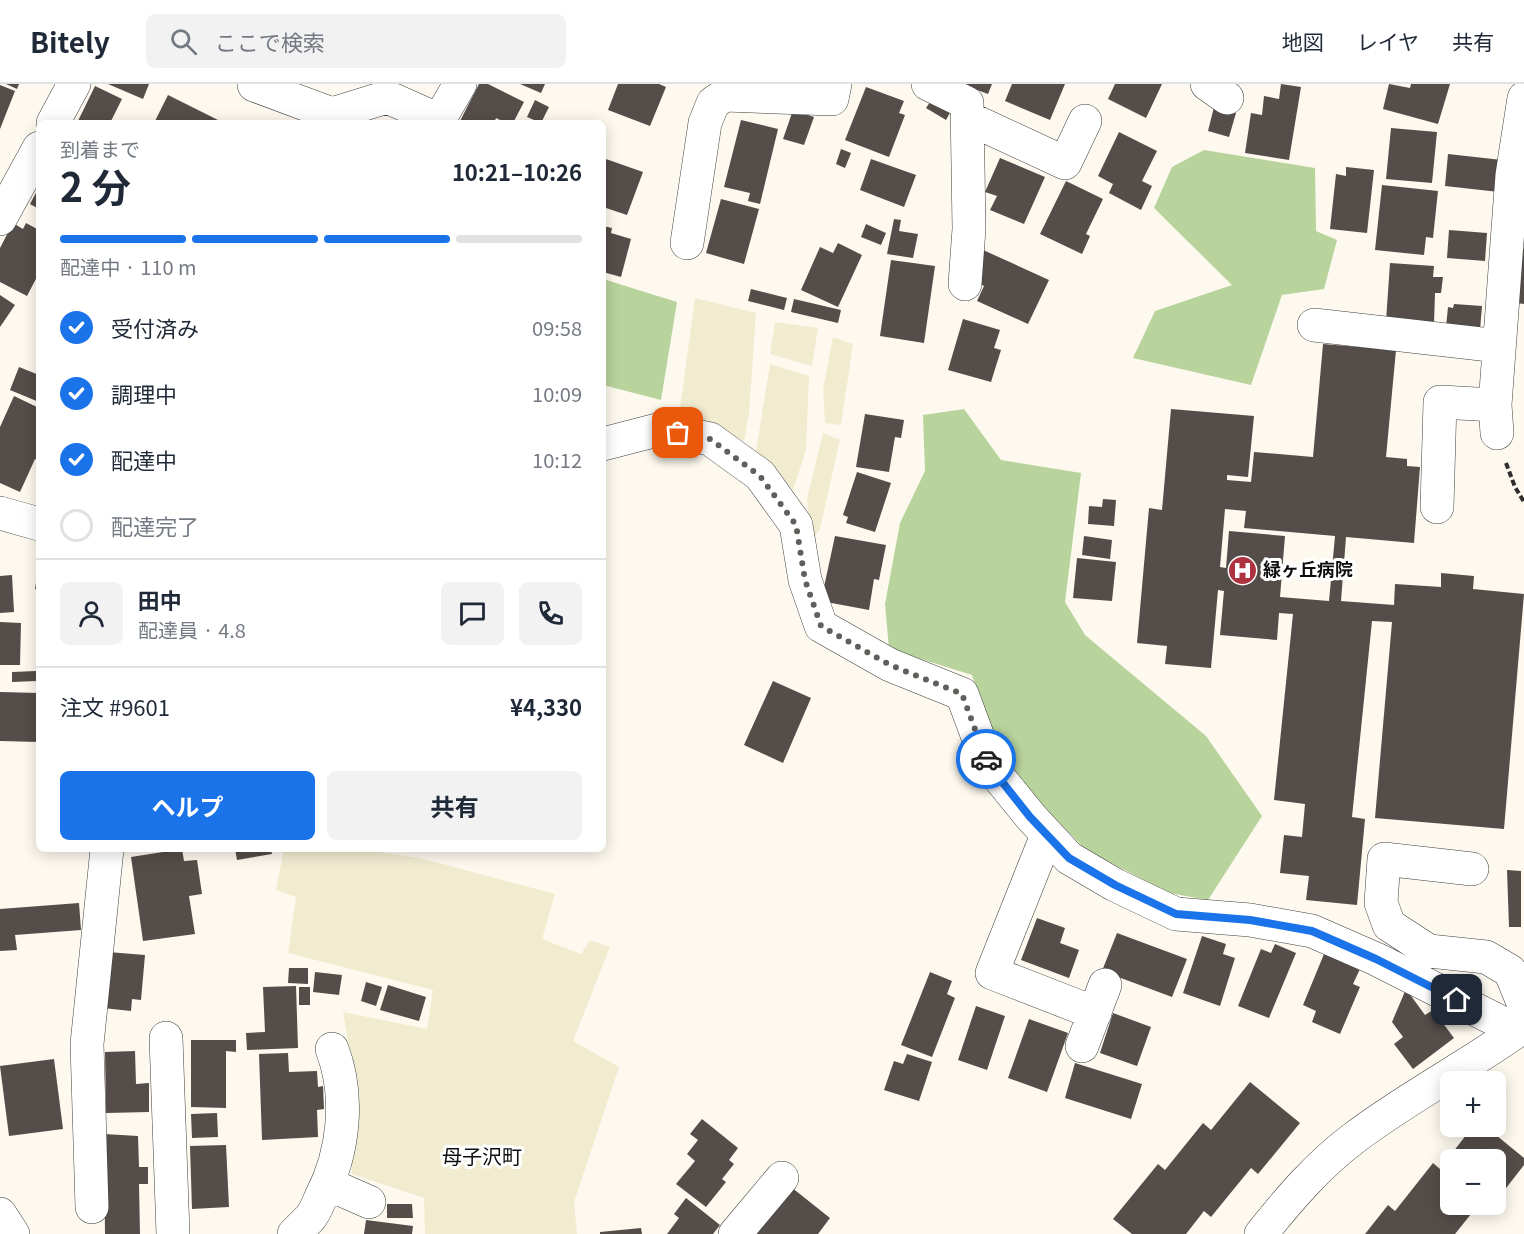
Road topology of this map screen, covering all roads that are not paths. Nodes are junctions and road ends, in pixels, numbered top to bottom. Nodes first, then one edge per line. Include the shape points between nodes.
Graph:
1 (74, 84) edge
2 (460, 84) edge
3 (835, 84) edge
4 (928, 84) edge
5 (1516, 84) edge
6 (254, 85) edge
7 (1524, 86) edge
8 (1524, 98) edge
9 (968, 118) junction
10 (54, 120) edge
11 (1085, 121) dead end
12 (36, 153) edge
13 (0, 219) edge
14 (687, 243) dead end
15 (965, 284) dead end
16 (1314, 325) dead end
17 (1499, 346) junction
18 (606, 443) edge
19 (1437, 507) dead end
20 (0, 513) edge
21 (36, 523) edge
22 (1047, 835) junction
23 (107, 852) edge
24 (1472, 868) dead end
25 (1522, 1021) edge
26 (166, 1038) dead end
27 (1082, 1046) dead end
28 (332, 1049) dead end
29 (782, 1178) dead end
30 (328, 1184) junction
31 (369, 1202) dead end
32 (92, 1207) dead end
33 (0, 1214) edge
34 (13, 1234) edge
35 (172, 1234) edge
36 (294, 1234) edge
37 (735, 1234) edge
38 (1261, 1234) edge

1 - 10 street
2 - 6 street via 439,120 387,97 332,114
3 - 14 street via 832,99 725,95 713,103 705,123
4 - 9 street via 967,103
5 - 7 street
8 - 17 street via 1512,175
9 - 11 street via 1065,164
9 - 15 street via 969,229
12 - 13 street
16 - 17 street
17 - 19 street via 1496,419 1440,402
18 - 22 street via 662,429 710,439 760,476 796,525 805,580 821,626 890,665 962,694 988,764
20 - 21 street
22 - 25 street via 1069,858 1176,914 1250,920 1312,931
22 - 27 street via 992,973 1100,999
23 - 32 street via 87,1044
24 - 25 street via 1384,859 1381,903 1389,925 1429,951 1486,957 1510,971
25 - 38 street via 1355,1137 1292,1196
26 - 35 street
28 - 30 street via 339,1066 342,1121
29 - 37 street
30 - 31 street
30 - 36 street via 311,1217
33 - 34 street

